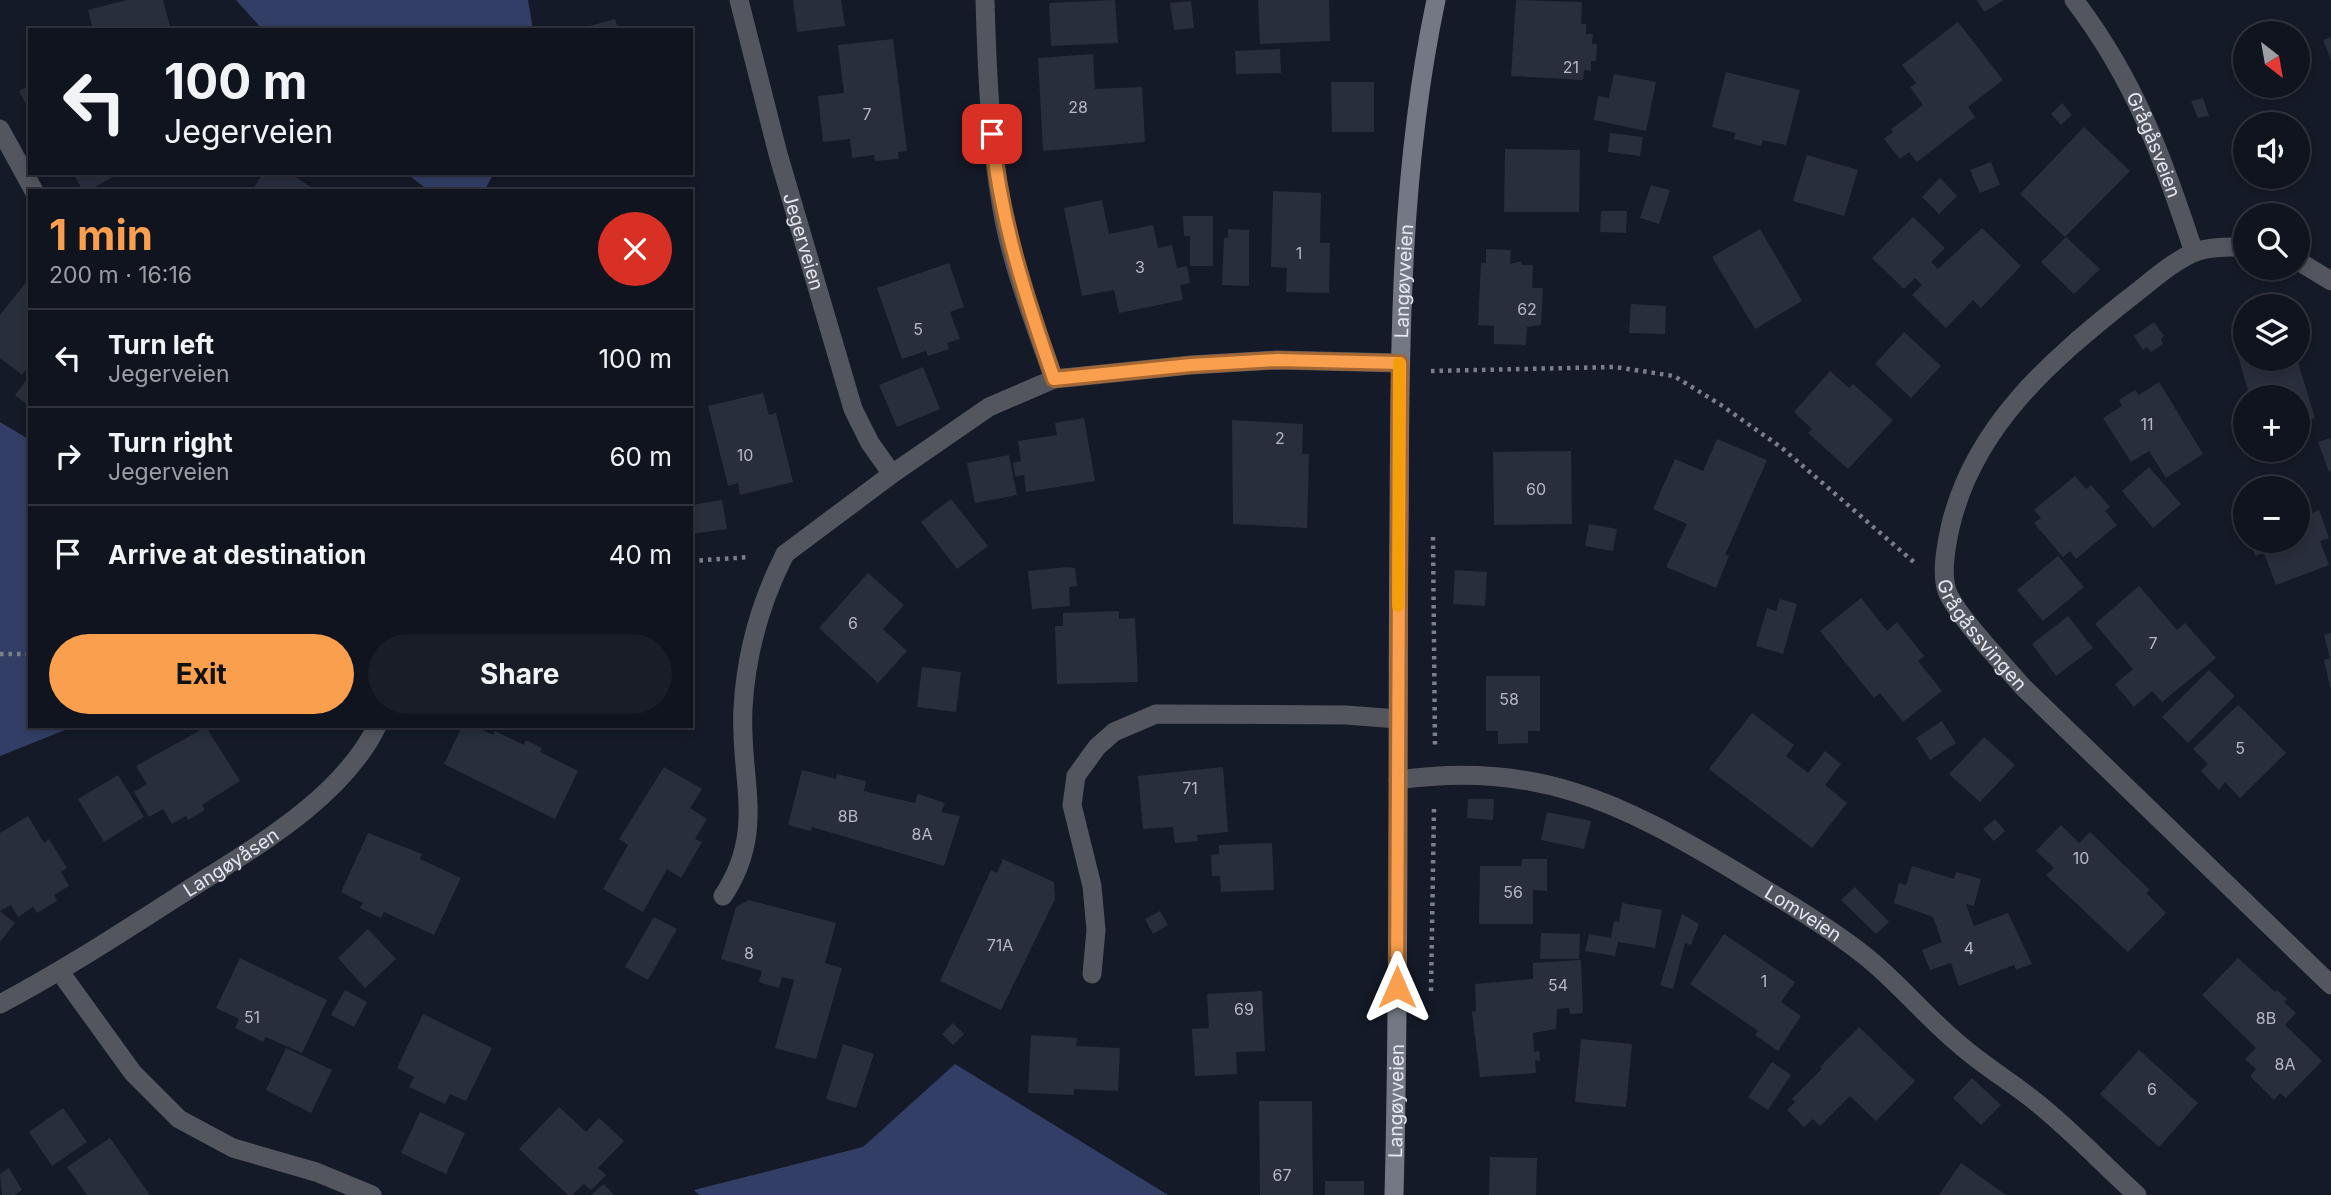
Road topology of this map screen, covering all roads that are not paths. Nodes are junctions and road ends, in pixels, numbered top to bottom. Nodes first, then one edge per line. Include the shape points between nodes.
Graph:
1 (738, 0) edge
2 (985, 0) edge
3 (1436, 0) edge
4 (2074, 0) edge
5 (0, 129) edge
6 (33, 189) edge
7 (2233, 249) edge
8 (2194, 252) junction
9 (2310, 268) edge
10 (2331, 281) edge
11 (1400, 363) junction
12 (1054, 379) junction
13 (892, 474) junction
14 (1398, 719) junction
15 (376, 728) edge
16 (1398, 780) junction
17 (723, 896) dead end
18 (60, 972) junction
19 (1092, 974) dead end
20 (2331, 985) edge
21 (0, 1004) edge
22 (372, 1195) edge
23 (1394, 1195) edge
24 (2137, 1195) edge

1 - 13 street, Jegerveien via 853,409
2 - 12 street via 988,89 1002,212
3 - 11 main road, Langøyveien via 1407,191
4 - 8 street, Grågåsveien via 2118,61 2139,102
5 - 6 street
7 - 8 street
8 - 20 street, Grågåssvingen via 2080,337 2040,373 2002,418 1966,478 1953,514 1945,552 1947,591 2023,687
9 - 10 street
11 - 12 street via 1277,360
11 - 14 main road, Langøyveien
12 - 13 street via 989,407
13 - 17 street via 785,554 768,588 748,659 743,710 748,837
14 - 16 main road, Langøyveien
14 - 19 street via 1156,713 1114,732 1076,776 1072,805 1092,886 1096,930
15 - 18 street, Langøyåsen via 366,748 333,785 274,835
16 - 23 main road, Langøyveien
16 - 24 street, Lomveien via 1435,775 1499,777 1555,785 1610,803 1664,830 1813,918 1865,956 1962,1048 2035,1101
18 - 21 street, Langøyåsen
18 - 22 street via 133,1073 179,1119 233,1148 316,1172

